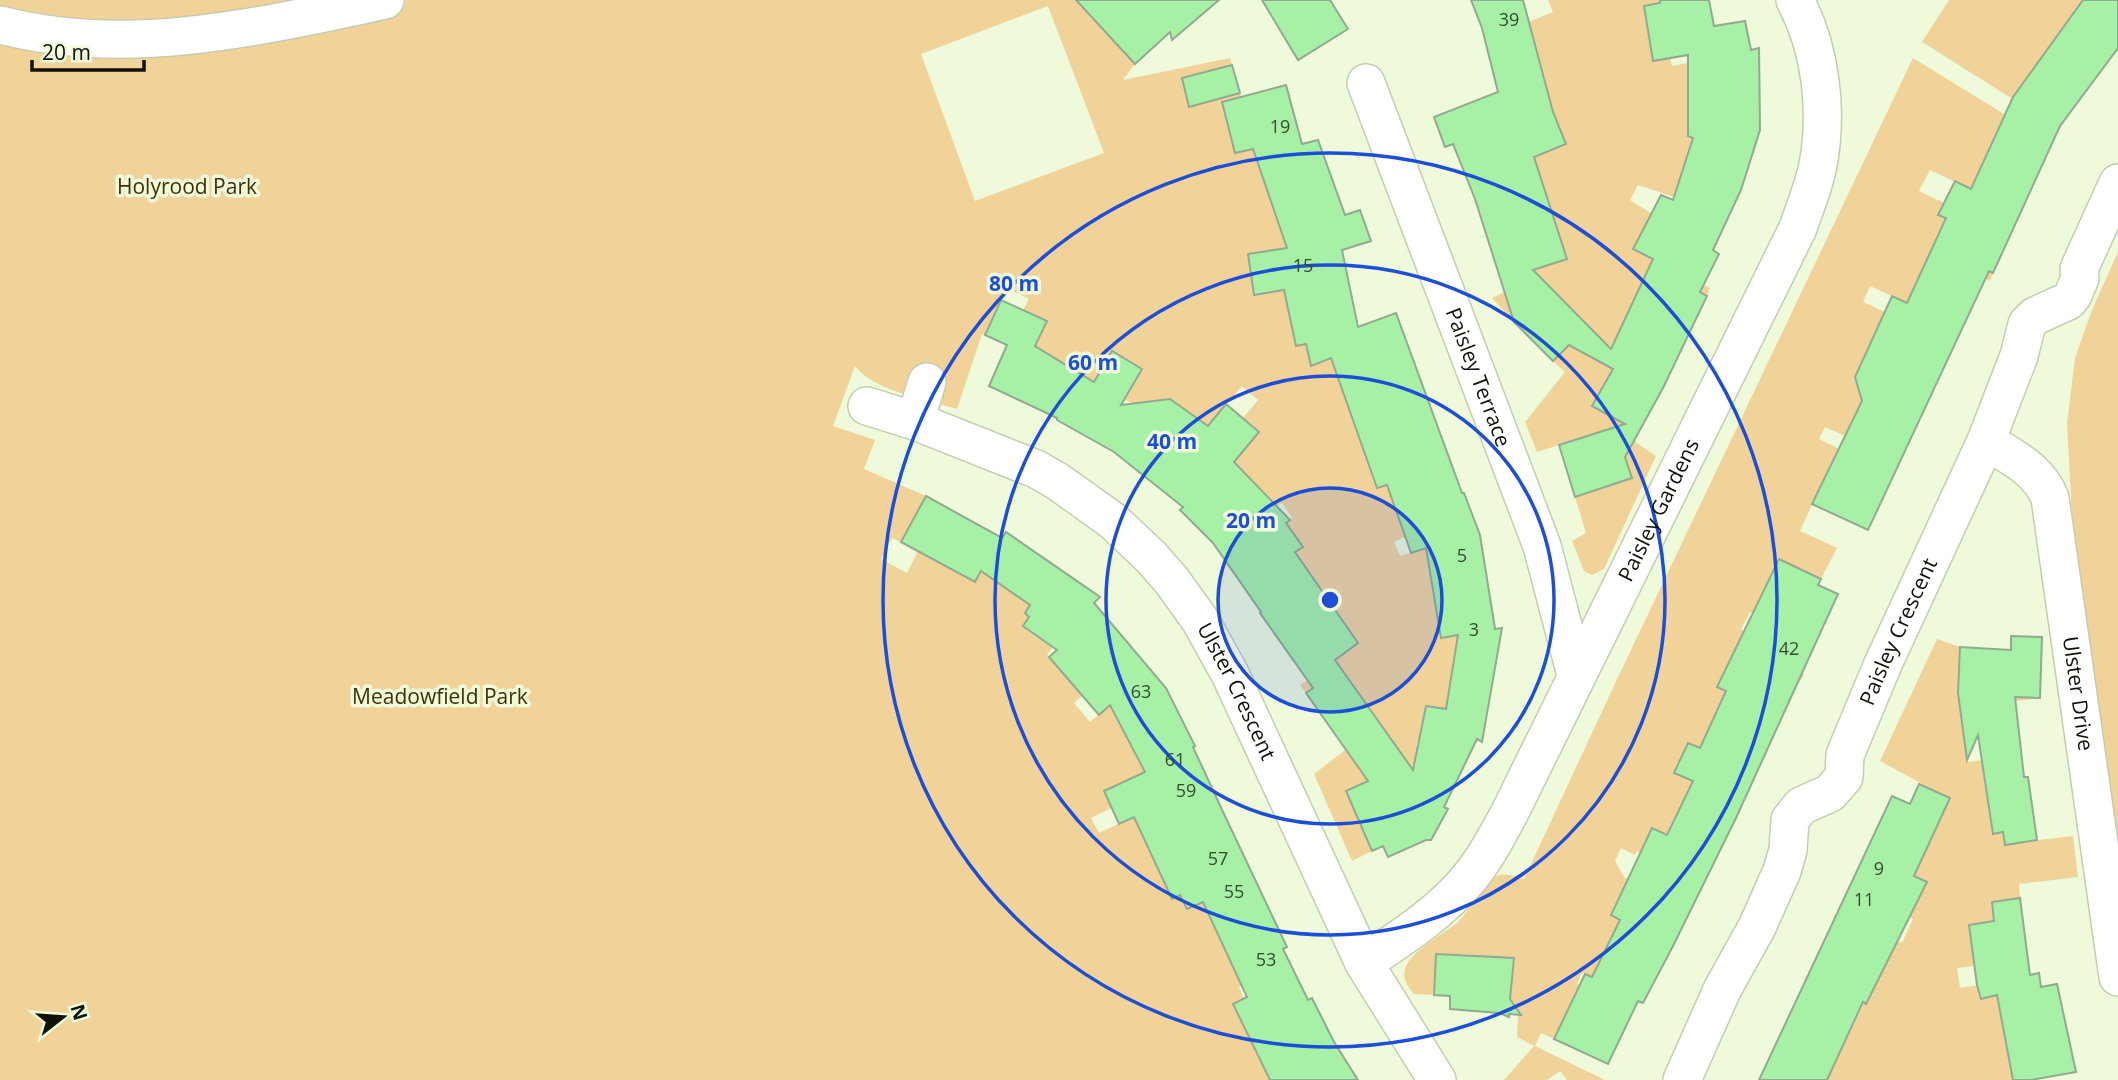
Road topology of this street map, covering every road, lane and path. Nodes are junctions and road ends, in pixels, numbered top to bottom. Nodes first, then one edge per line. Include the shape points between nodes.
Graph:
1 (385, 0) edge
2 (1795, 0) edge
3 (0, 25) edge
4 (1366, 83) dead end
5 (2118, 183) edge
6 (927, 382) dead end
7 (867, 406) dead end
8 (915, 421) junction
9 (1986, 441) junction
10 (1576, 676) junction
11 (1364, 963) junction
12 (2118, 977) edge
13 (1437, 1080) edge
14 (1682, 1080) edge

1 - 3 street via 297,19 166,38 90,40
2 - 10 street, Paisley Gardens via 1816,62 1822,117 1817,168 1798,228
4 - 10 street, Paisley Terrace via 1542,546
5 - 9 street, Paisley Crescent via 2079,269 2073,295 2027,324
6 - 8 street
7 - 8 street, Ulster Crescent
8 - 11 street, Ulster Crescent via 1058,481 1113,521 1172,581 1222,657
9 - 12 street, Ulster Drive via 2033,471 2050,498
9 - 14 street, Paisley Crescent via 1883,664 1845,755 1843,777 1830,793 1801,806 1790,820 1782,871
10 - 11 street, Paisley Gardens via 1510,812 1470,878 1444,904
11 - 13 street, Ulster Crescent

